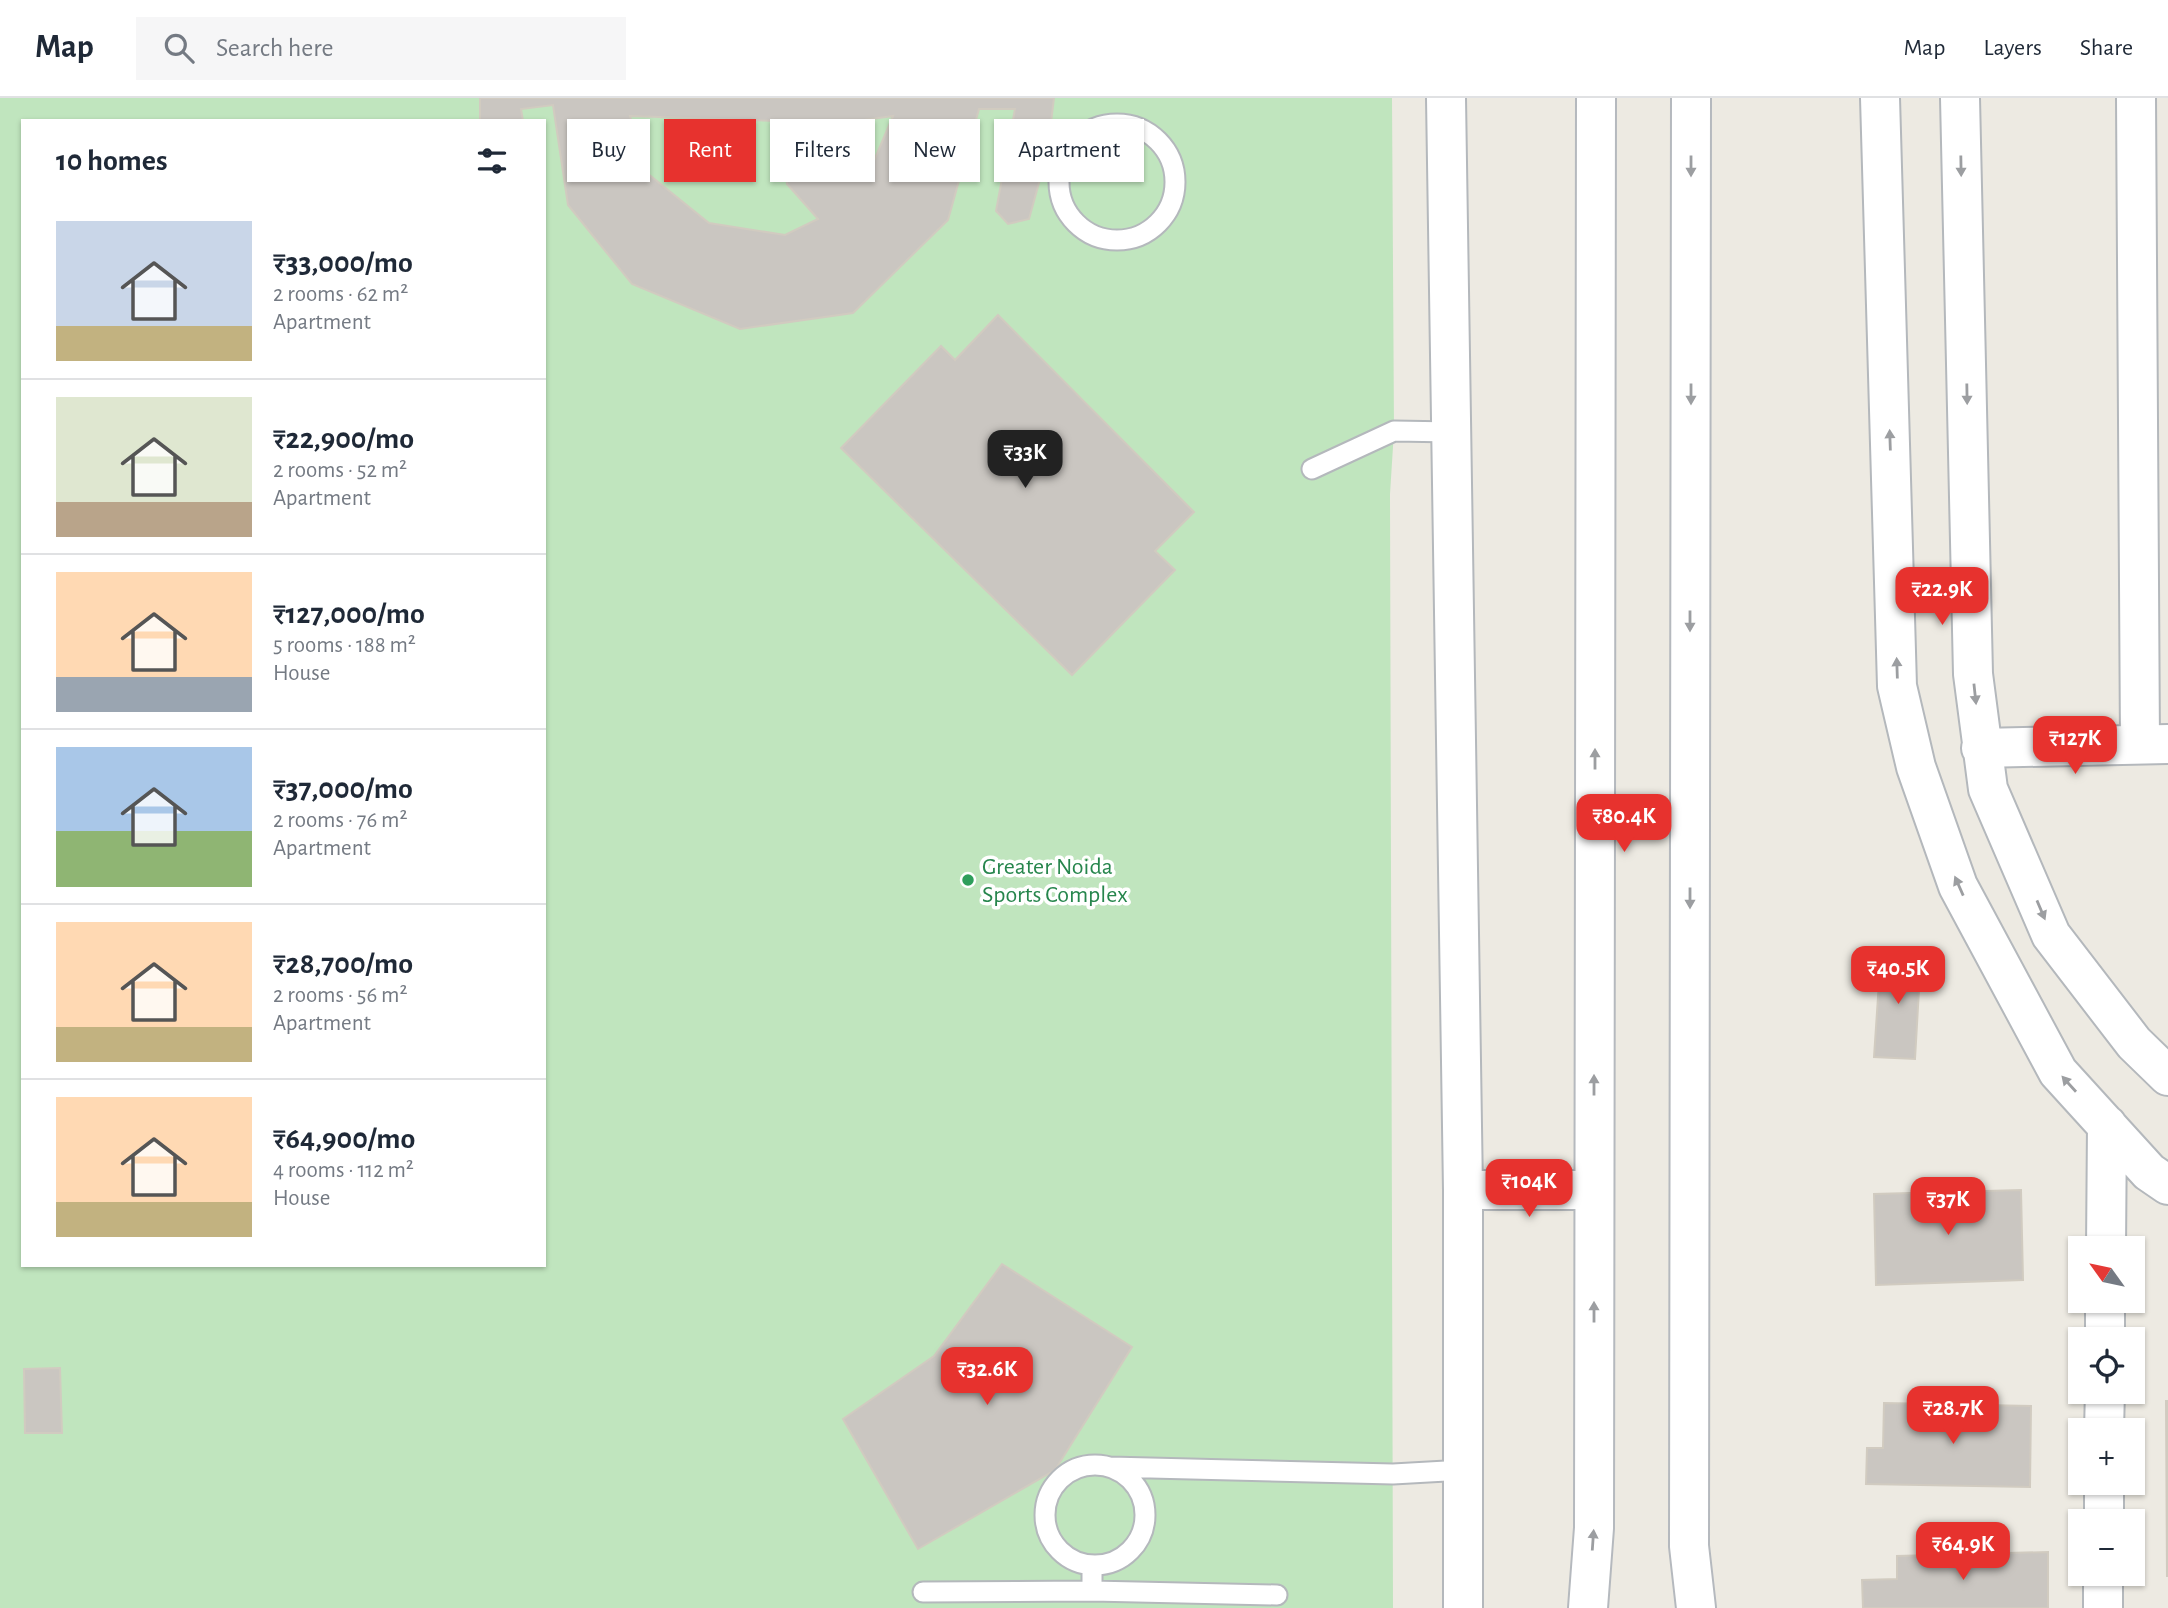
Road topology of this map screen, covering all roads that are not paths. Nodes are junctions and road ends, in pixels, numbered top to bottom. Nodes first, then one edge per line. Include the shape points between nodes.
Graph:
1 (1446, 98) edge
2 (1596, 98) edge
3 (1691, 98) edge
4 (1880, 98) edge
5 (1960, 98) edge
6 (2136, 98) edge
7 (1159, 222) joint
8 (1453, 432) junction
9 (1312, 469) dead end
10 (2154, 744) edge
11 (1981, 748) junction
12 (2168, 1076) edge
13 (2107, 1125) junction
14 (2168, 1185) edge
15 (1463, 1190) junction
16 (1594, 1190) junction
17 (2106, 1236) edge
18 (1110, 1466) junction
19 (1464, 1470) junction
20 (1092, 1565) junction
21 (2103, 1586) edge
22 (1092, 1591) junction
23 (923, 1592) dead end
24 (1277, 1595) dead end
25 (1463, 1608) edge
26 (1588, 1608) edge
27 (1696, 1608) edge
28 (2103, 1608) edge

1 - 8 street
16 -> 2 street
3 -> 27 street via 1689,1546
13 -> 4 street via 2058,1072 1958,886 1916,767 1897,686
5 -> 11 street via 1973,674
6 - 10 street
7 - 7 lane via 1124,240 1103,239 1084,231 1070,217 1059,180 1062,162 1084,133 1119,123 1138,127 1166,149 1175,186
8 - 9 lane via 1394,431
8 - 15 street
10 - 11 street
11 -> 12 street via 1988,789 2051,935 2134,1042
13 - 14 street via 2149,1172
13 - 17 street
15 - 16 street
15 - 19 street
26 -> 16 street via 1594,1528
18 - 19 lane via 1393,1474
18 - 20 lane via 1135,1484 1145,1521 1127,1553
18 - 20 lane via 1091,1464 1067,1472 1046,1503 1050,1540 1068,1558
19 - 25 street
20 - 22 lane
21 - 28 street
22 - 23 lane
22 - 24 lane

